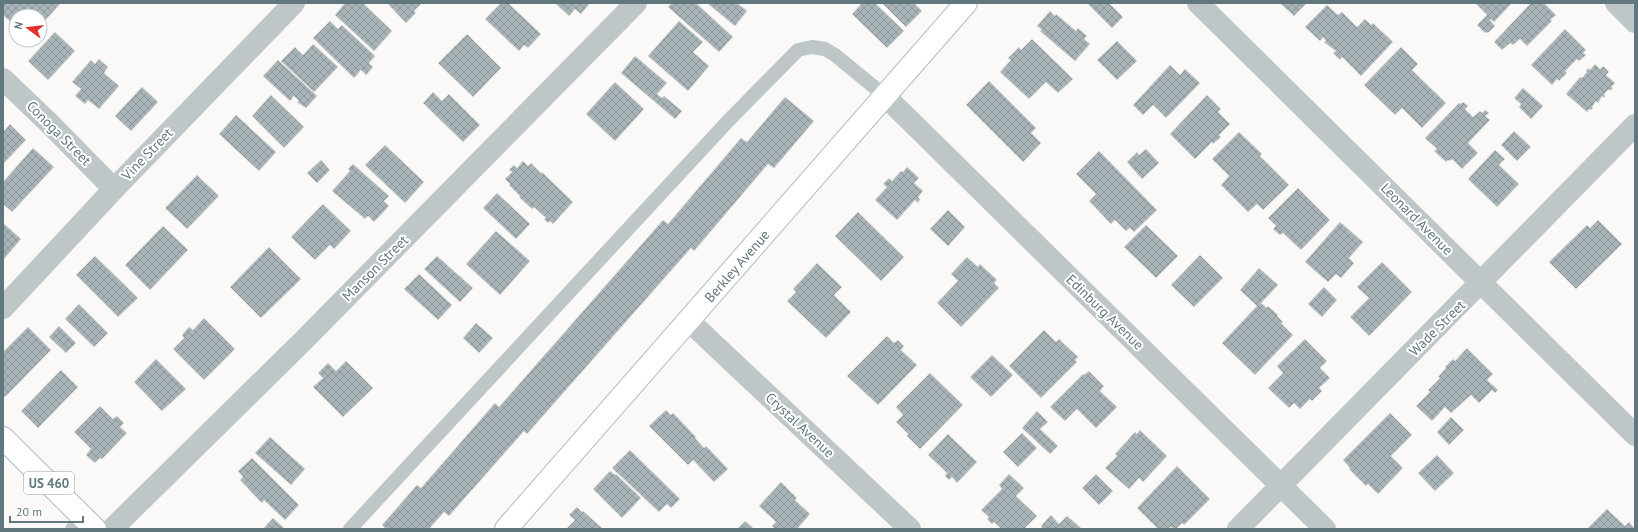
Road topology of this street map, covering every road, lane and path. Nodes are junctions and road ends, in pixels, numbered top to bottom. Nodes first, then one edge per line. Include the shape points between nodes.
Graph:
1 (294, 3) edge
2 (636, 3) edge
3 (966, 3) edge
4 (1198, 3) edge
5 (1616, 3) edge
6 (1635, 22) edge
7 (3, 79) edge
8 (885, 96) junction
9 (1635, 125) edge
10 (114, 189) junction
11 (1481, 283) junction
12 (3, 308) edge
13 (689, 321) junction
14 (1635, 435) edge
15 (3, 438) edge
16 (1282, 486) junction
17 (83, 525) edge
18 (509, 528) edge
19 (112, 529) edge
20 (350, 529) edge
21 (910, 529) edge
22 (1238, 529) edge
23 (1325, 529) edge

1 - 10 street, Vine Street
2 - 19 street, Manson Street via 308,336
3 - 8 street, Berkley Avenue
4 - 11 street, Leonard Avenue
5 - 6 street
7 - 10 street, Conoga Street
8 - 13 street, Berkley Avenue
8 - 16 street, Edinburg Avenue
8 - 20 lane via 826,49 812,47 798,50
9 - 11 street, Wade Street
10 - 12 street, Vine Street
11 - 14 street, Leonard Avenue
11 - 16 street, Wade Street
13 - 18 street, Berkley Avenue
13 - 21 street, Crystal Avenue
15 - 17 street, US 460
16 - 22 street, Wade Street
16 - 23 street, Edinburg Avenue

